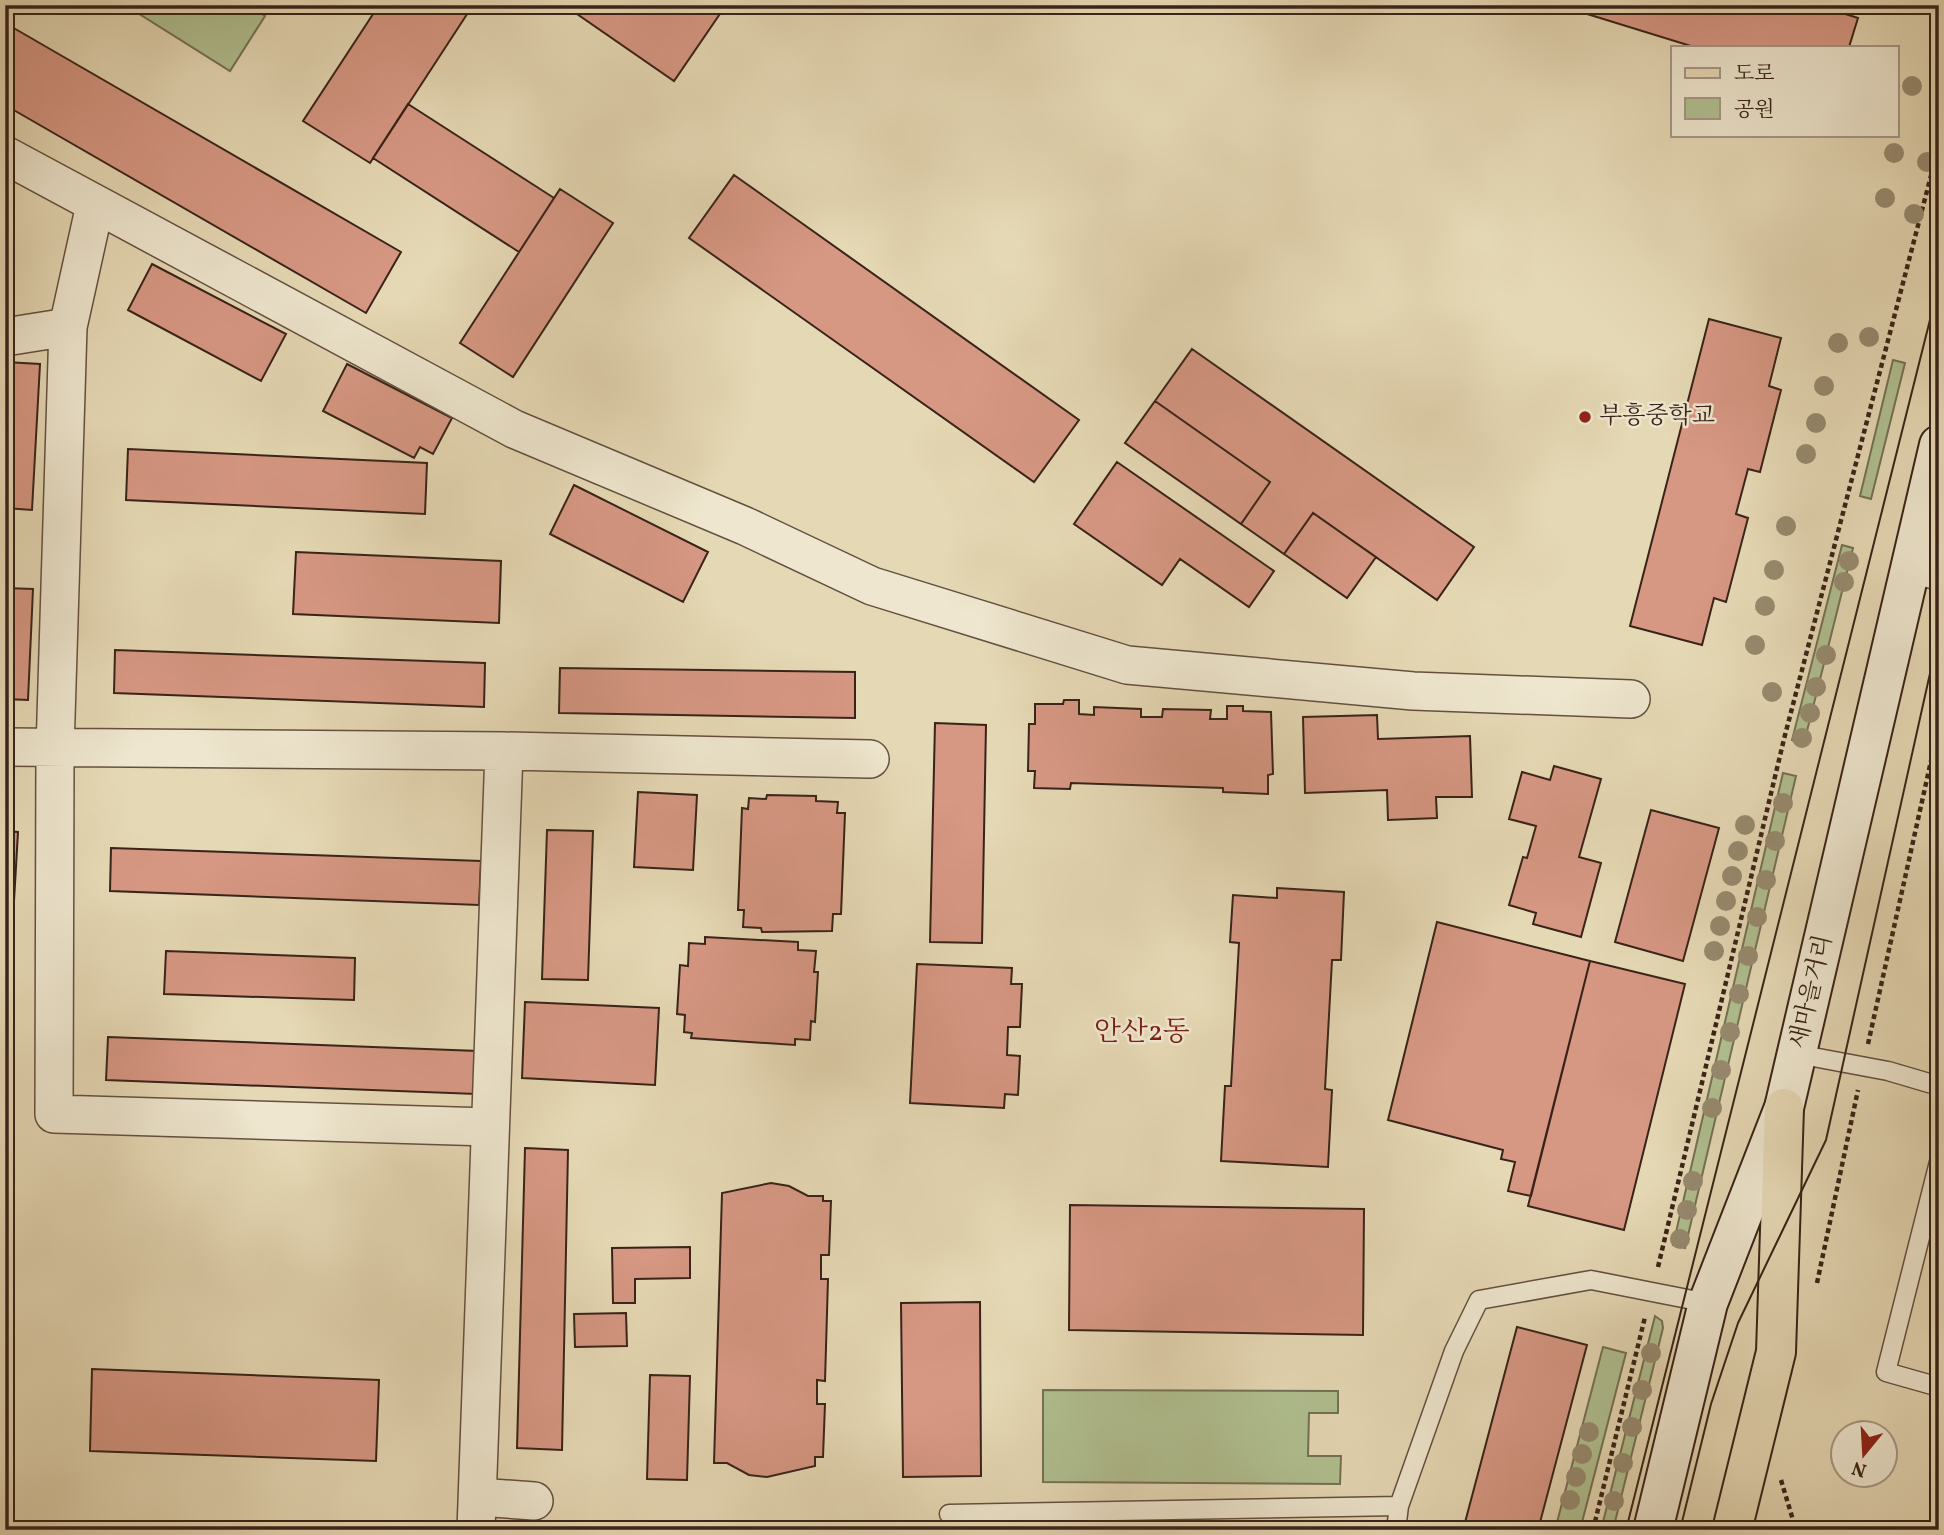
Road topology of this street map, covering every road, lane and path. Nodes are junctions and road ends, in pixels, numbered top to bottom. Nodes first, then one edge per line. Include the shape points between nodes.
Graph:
1 (1939, 145) edge
2 (5, 155) edge
3 (95, 205) junction
4 (68, 327) junction
5 (5, 337) edge
6 (1939, 445) edge
7 (1924, 577) edge
8 (1631, 699) dead end
9 (1939, 725) edge
10 (5, 747) edge
11 (55, 750) junction
12 (504, 751) junction
13 (870, 759) dead end
14 (1797, 1054) junction
15 (1863, 1066) junction
16 (1939, 1086) edge
17 (1784, 1108) junction
18 (489, 1127) junction
19 (1939, 1162) edge
20 (1651, 1292) junction
21 (1814, 1296) dead end
22 (1708, 1303) junction
23 (1939, 1387) edge
24 (534, 1501) dead end
25 (1399, 1506) junction
26 (477, 1514) edge
27 (949, 1514) dead end
28 (1396, 1530) edge
29 (1593, 1530) edge
30 (1653, 1530) edge
31 (1732, 1530) edge

1 - 20 path via 1784,739
2 - 3 street
3 - 4 street
3 - 8 street via 514,429 745,526 872,586 1127,665 1413,691
4 - 5 street
4 - 11 street
6 - 7 main road, 새마을거리
7 - 14 main road, 새마을거리
9 - 15 path
10 - 11 street
11 - 12 street
11 - 18 street via 54,1114
12 - 13 street
12 - 18 street
14 - 15 lane
14 - 17 main road, 새마을거리
15 - 16 lane
15 - 21 path
17 - 22 main road, 새마을거리
17 - 31 main road via 1776,1352
18 - 26 street
19 - 23 lane via 1886,1372
20 - 22 lane
20 - 25 lane via 1591,1280 1479,1300 1454,1351
20 - 29 path
22 - 30 main road, 새마을거리
24 - 26 street
25 - 27 lane
25 - 28 lane

